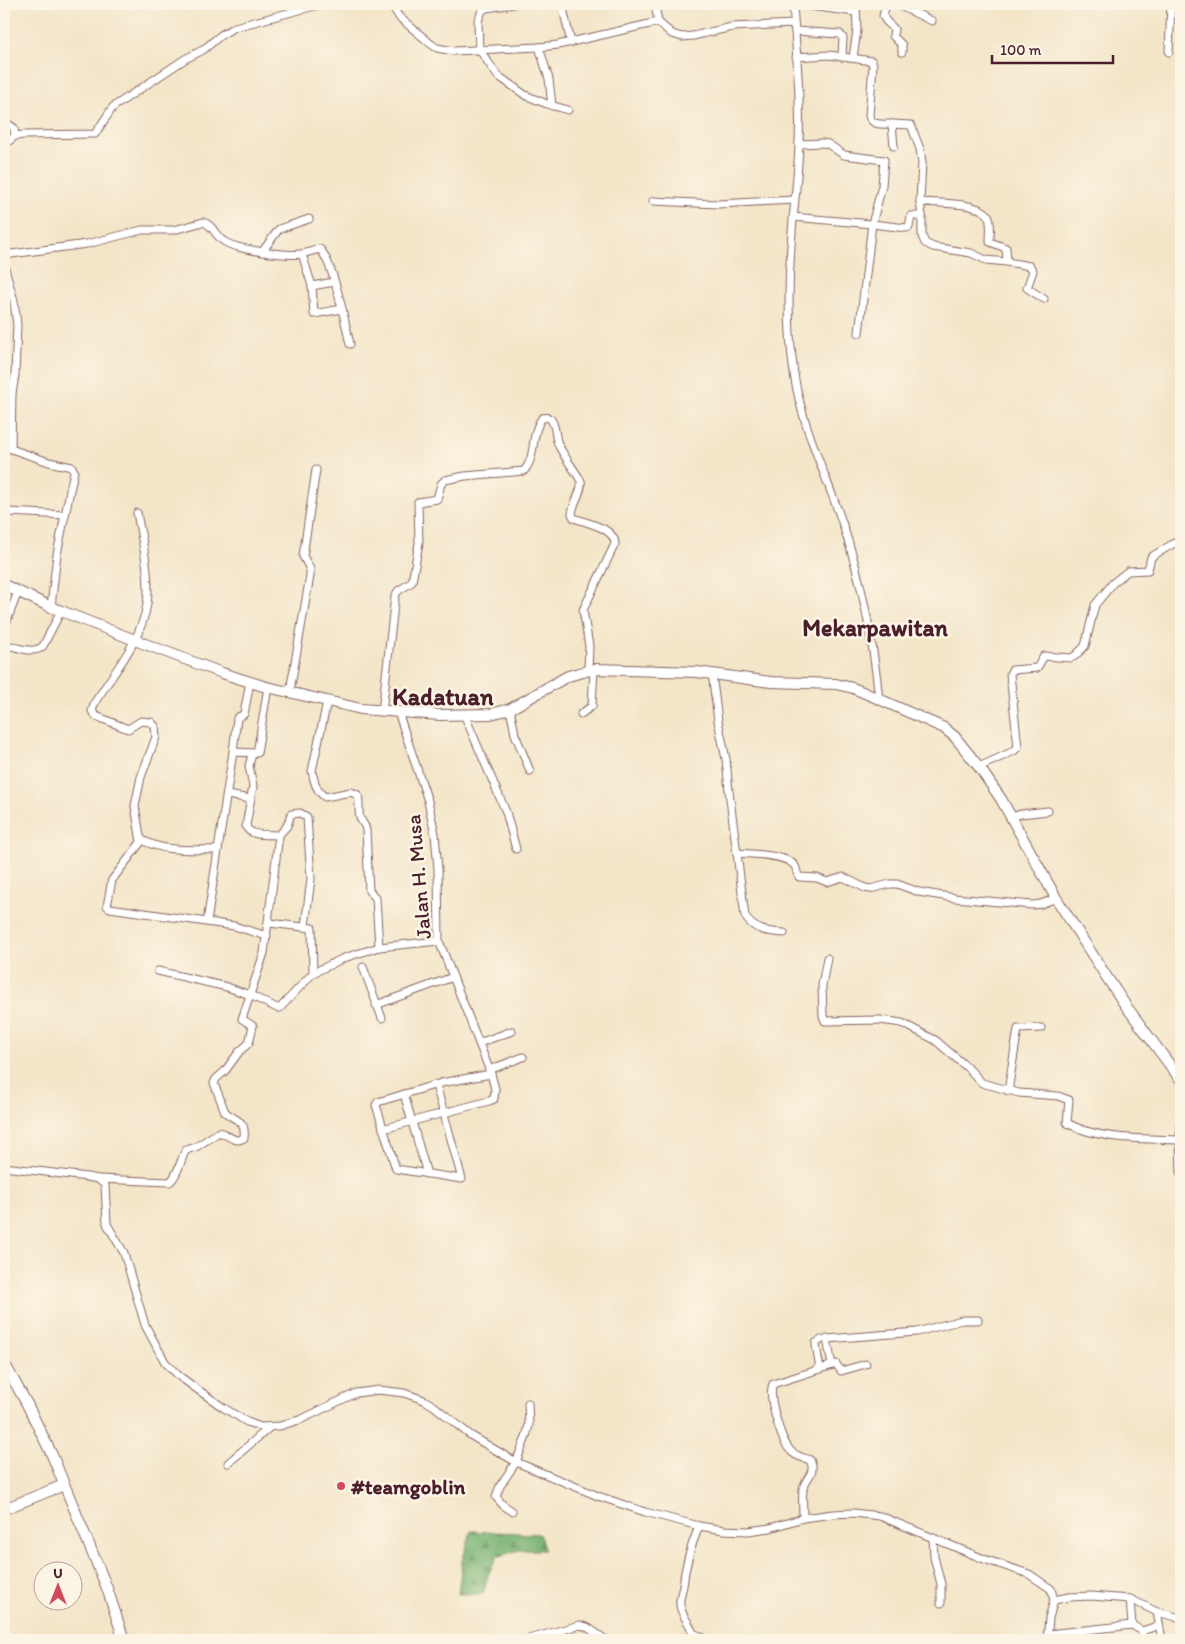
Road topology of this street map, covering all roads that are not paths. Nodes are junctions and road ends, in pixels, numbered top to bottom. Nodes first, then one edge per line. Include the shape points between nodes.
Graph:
1 (322, 4) edge
2 (392, 4) edge
3 (513, 4) edge
4 (562, 4) edge
5 (655, 4) edge
6 (794, 4) edge
7 (856, 4) edge
8 (886, 4) edge
9 (896, 4) edge
10 (1171, 4) edge
11 (855, 12) junction
12 (932, 21) dead end
13 (658, 22) junction
14 (795, 27) junction
15 (570, 42) junction
16 (539, 47) junction
17 (479, 50) junction
18 (902, 52) dead end
19 (1169, 52) dead end
20 (842, 56) junction
21 (796, 57) junction
22 (853, 58) junction
23 (552, 106) junction
24 (568, 110) dead end
25 (4, 121) edge
26 (892, 124) junction
27 (15, 136) junction
28 (799, 144) junction
29 (4, 145) edge
30 (894, 146) dead end
31 (794, 200) junction
32 (653, 201) dead end
33 (920, 202) junction
34 (922, 216) junction
35 (793, 217) junction
36 (309, 219) dead end
37 (872, 224) junction
38 (262, 252) junction
39 (4, 254) edge
40 (302, 254) junction
41 (1007, 262) junction
42 (4, 265) edge
43 (334, 282) junction
44 (312, 286) junction
45 (1044, 299) dead end
46 (342, 309) junction
47 (859, 333) dead end
48 (350, 344) dead end
49 (4, 385) edge
50 (13, 385) junction
51 (316, 470) dead end
52 (9, 512) dead end
53 (136, 513) dead end
54 (65, 514) junction
55 (1181, 539) edge
56 (4, 585) edge
57 (18, 592) junction
58 (51, 607) junction
59 (62, 611) junction
60 (4, 628) edge
61 (135, 640) junction
62 (4, 644) edge
63 (591, 670) junction
64 (712, 673) junction
65 (250, 682) junction
66 (268, 687) junction
67 (290, 691) junction
68 (879, 699) junction
69 (327, 702) junction
70 (510, 709) junction
71 (382, 712) junction
72 (398, 712) junction
73 (464, 714) junction
74 (581, 714) dead end
75 (233, 752) junction
76 (252, 754) junction
77 (979, 767) junction
78 (530, 770) dead end
79 (227, 794) junction
80 (250, 799) junction
81 (1048, 811) dead end
82 (1012, 817) junction
83 (280, 835) junction
84 (141, 839) junction
85 (516, 849) dead end
86 (218, 850) junction
87 (736, 853) junction
88 (1056, 898) junction
89 (207, 922) junction
90 (269, 923) junction
91 (305, 926) junction
92 (784, 934) dead end
93 (267, 936) junction
94 (439, 941) junction
95 (379, 948) junction
96 (827, 958) dead end
97 (363, 967) dead end
98 (158, 971) dead end
99 (314, 973) junction
100 (453, 977) junction
101 (250, 995) junction
102 (376, 1005) junction
103 (382, 1018) dead end
104 (1041, 1028) dead end
105 (512, 1031) dead end
106 (479, 1043) junction
107 (522, 1057) dead end
108 (490, 1072) junction
109 (1181, 1080) edge
110 (436, 1085) junction
111 (1008, 1091) junction
112 (404, 1094) junction
113 (444, 1113) junction
114 (412, 1120) junction
115 (1181, 1121) edge
116 (383, 1129) junction
117 (1180, 1140) junction
118 (4, 1166) edge
119 (427, 1174) junction
120 (1181, 1174) edge
121 (98, 1179) junction
122 (978, 1320) dead end
123 (821, 1340) dead end
124 (4, 1363) edge
125 (866, 1364) dead end
126 (832, 1365) junction
127 (820, 1369) junction
128 (8, 1381) edge
129 (528, 1404) dead end
130 (270, 1427) junction
131 (516, 1462) junction
132 (228, 1463) dead end
133 (64, 1485) junction
134 (4, 1509) edge
135 (512, 1511) dead end
136 (803, 1518) junction
137 (699, 1526) junction
138 (933, 1538) junction
139 (1130, 1599) junction
140 (1054, 1600) junction
141 (941, 1603) dead end
142 (1157, 1612) junction
143 (1181, 1618) edge
144 (1132, 1625) junction
145 (1154, 1627) dead end
146 (1142, 1631) junction
147 (693, 1637) edge
148 (1047, 1637) edge
149 (124, 1640) edge
150 (525, 1640) edge
151 (606, 1640) edge
152 (708, 1640) edge
153 (1143, 1640) edge
154 (1162, 1640) edge

1 - 27 street via 235,27 114,107 95,134
2 - 17 street via 399,17 438,48
3 - 17 street via 482,11 478,21
4 - 15 street
5 - 13 street
6 - 11 street
6 - 14 street
7 - 11 street
8 - 18 street via 883,16 894,28 893,36 902,45
9 - 12 street
10 - 19 street
11 - 22 street via 857,30
13 - 14 street via 672,34 682,37 732,28
13 - 15 street
14 - 20 street via 840,34 843,38
14 - 21 street
15 - 16 street
16 - 17 street
16 - 23 street via 549,80
17 - 23 street via 506,83
20 - 21 street
20 - 22 street
21 - 28 street
22 - 26 street via 873,62 870,120
23 - 24 street
25 - 27 street via 14,128
26 - 30 street
26 - 33 street via 910,124 914,128 922,162
27 - 29 street
28 - 31 street
28 - 37 street via 828,144 844,155 884,160 882,186
31 - 32 street via 718,204
31 - 35 street
33 - 34 street
33 - 41 street via 972,206 984,211 989,218 990,242 1006,248
34 - 37 street via 911,216 907,228
34 - 41 street via 922,236 927,245 971,253 988,261
35 - 37 street
35 - 68 street via 789,285 798,401 855,562
36 - 38 street via 278,229
37 - 47 street
38 - 39 street via 224,242 212,227 203,222 174,230 142,230 86,244
38 - 40 street
40 - 43 street via 322,250
40 - 44 street
41 - 45 street via 1032,267 1027,288
42 - 50 street via 18,324
43 - 44 street
43 - 46 street
44 - 46 street via 315,314
46 - 48 street
49 - 50 street
50 - 54 street via 12,450 74,469
51 - 67 street via 303,556 310,576
52 - 54 street
53 - 61 street via 146,557 148,599
54 - 58 street
55 - 77 street via 1151,557 1147,571 1127,572 1113,583 1095,605 1085,646 1075,656 1044,656 1037,668 1011,672 1018,747
56 - 57 street
57 - 58 street
57 - 60 street
58 - 59 street
59 - 61 street
59 - 62 street via 39,650
61 - 65 street
61 - 84 street via 94,702 92,711 96,716 128,729 141,721 152,722 155,726 156,737 142,773 136,802
63 - 64 street
63 - 70 street via 568,676
63 - 71 street via 583,610 615,540 606,530 574,518 574,502 581,482 558,445 553,423 547,417 542,418 536,429 531,462 524,471 445,480 438,498 418,502 418,546 412,582 395,596
63 - 74 street via 592,706
64 - 68 street via 771,682 836,684
64 - 87 street via 726,759
65 - 66 street
65 - 75 street via 244,714 237,718
66 - 67 street
66 - 76 street via 258,751
67 - 69 street
68 - 77 street via 944,728
69 - 71 street
69 - 95 street via 312,771 320,794 351,792 358,795 360,816 366,830 370,891 376,898
70 - 73 street via 492,714
70 - 78 street via 515,734
71 - 72 street
72 - 73 street
72 - 94 street, Jalan H. Musa via 428,802 435,834
73 - 85 street via 506,812
75 - 76 street
75 - 79 street
76 - 80 street
77 - 82 street
79 - 80 street
79 - 86 street
80 - 83 street via 248,832
81 - 82 street
82 - 88 street
83 - 90 street
83 - 91 street via 291,814 307,817 311,879
84 - 86 street via 162,848
84 - 89 street via 112,880 108,907
86 - 89 street
87 - 88 street via 781,858 794,865 799,877 827,882 843,877 870,889 897,884 919,892 955,898 1033,905
87 - 92 street via 748,922 756,929
88 - 109 street via 1126,1006
89 - 93 street via 240,927
90 - 91 street
90 - 93 street
91 - 99 street via 313,929
93 - 101 street
94 - 95 street
94 - 100 street, Jalan H. Musa
95 - 99 street via 344,958
96 - 111 street via 822,985 824,1020 902,1023 935,1040 982,1083
97 - 102 street
98 - 101 street
99 - 101 street via 280,1008
100 - 102 street
100 - 106 street, Jalan H. Musa
101 - 121 street via 243,1018 253,1026 250,1042 214,1083 224,1111 240,1121 245,1134 240,1140 220,1132 186,1150 170,1182
102 - 103 street
104 - 111 street via 1018,1029
105 - 106 street
106 - 108 street, Jalan H. Musa
107 - 108 street
108 - 110 street
108 - 113 street, Jalan H. Musa via 496,1094 494,1098
110 - 112 street
110 - 113 street
111 - 117 street via 1067,1098 1067,1123 1082,1130 1132,1138
112 - 114 street
112 - 116 street via 376,1103
113 - 114 street
113 - 119 street via 462,1179
114 - 116 street
114 - 119 street
115 - 117 street
116 - 119 street via 396,1169
117 - 120 street
118 - 121 street
121 - 130 street via 106,1189 108,1224 124,1253 145,1325 165,1362 224,1408 247,1422
122 - 126 street via 962,1320 920,1332 827,1339
123 - 127 street via 816,1343
124 - 128 street
125 - 126 street via 841,1371 837,1364
126 - 127 street
127 - 136 street via 773,1384 771,1388 776,1418 789,1449 812,1463 811,1475 803,1490
128 - 133 street via 38,1425
129 - 131 street via 529,1425
130 - 131 street via 302,1418 356,1392 379,1390 424,1400 470,1435
130 - 132 street
131 - 135 street via 496,1497
131 - 137 street via 598,1496
133 - 134 street
133 - 149 street via 107,1588
136 - 137 street via 748,1531
136 - 138 street via 853,1513 880,1516
137 - 147 street via 684,1568 680,1601
138 - 140 street via 1029,1574 1051,1590
138 - 141 street
139 - 140 street via 1091,1596
139 - 142 street
139 - 144 street
140 - 148 street
142 - 143 street
142 - 154 street
144 - 146 street
144 - 148 street
145 - 146 street
146 - 153 street
147 - 152 street
150 - 151 street via 580,1625

